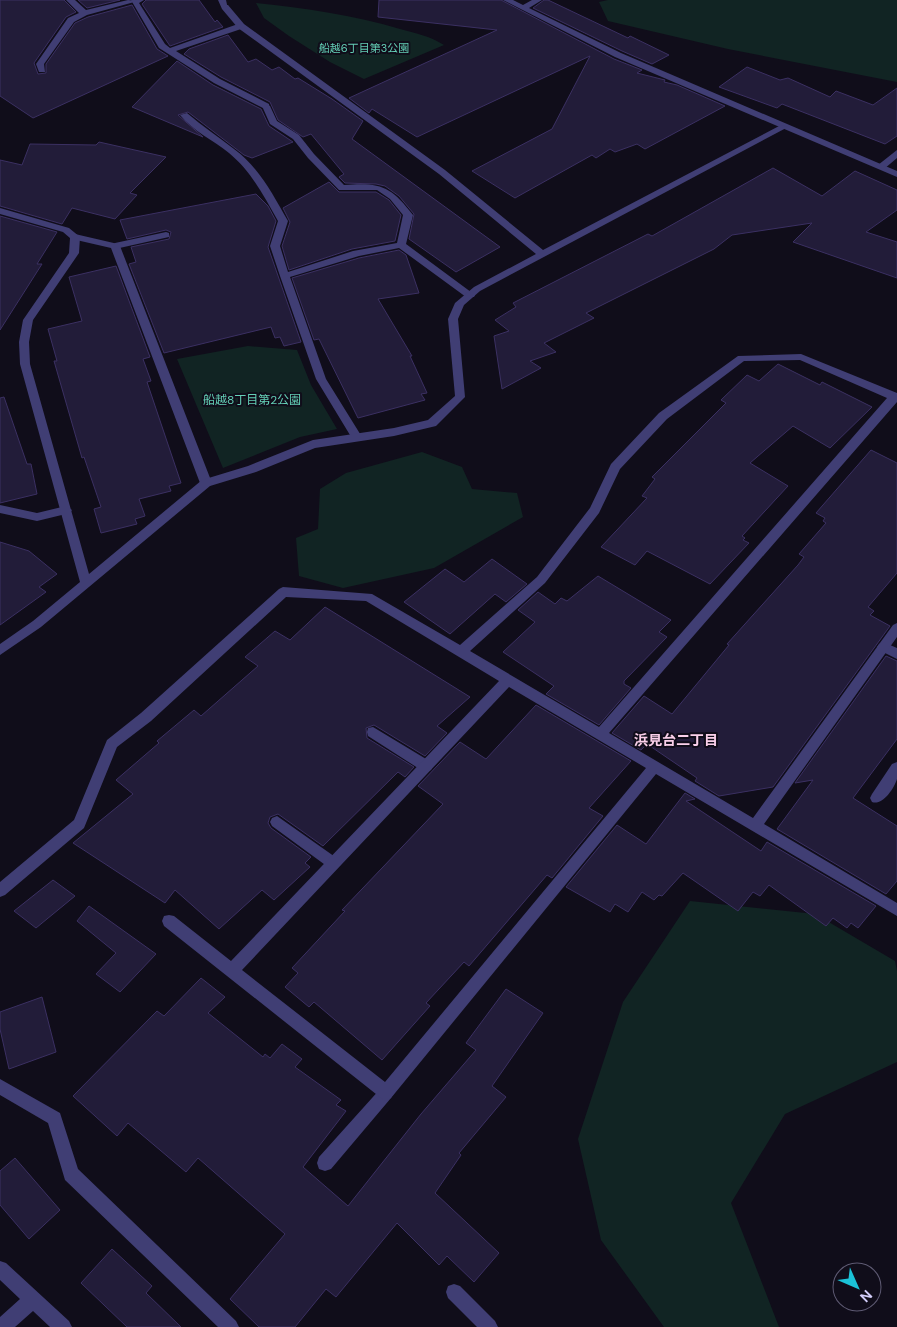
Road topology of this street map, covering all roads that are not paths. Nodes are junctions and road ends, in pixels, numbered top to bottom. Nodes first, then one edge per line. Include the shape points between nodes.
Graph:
1 (70, 0) edge
2 (507, 0) edge
3 (538, 0) edge
4 (137, 1) edge
5 (224, 3) edge
6 (524, 7) junction
7 (84, 13) junction
8 (241, 26) junction
9 (169, 51) junction
10 (42, 70) dead end
11 (184, 115) dead end
12 (784, 127) junction
13 (897, 153) edge
14 (881, 168) junction
15 (897, 174) edge
16 (0, 211) edge
17 (166, 234) dead end
18 (76, 237) junction
19 (401, 244) junction
20 (115, 246) junction
21 (543, 255) junction
22 (285, 276) junction
23 (470, 295) junction
24 (895, 397) edge
25 (357, 437) junction
26 (206, 483) junction
27 (0, 509) edge
28 (66, 510) junction
29 (86, 583) junction
30 (897, 628) edge
31 (883, 647) junction
32 (0, 650) edge
33 (461, 652) junction
34 (897, 654) edge
35 (508, 680) junction
36 (373, 732) dead end
37 (601, 734) junction
38 (426, 766) junction
39 (655, 766) junction
40 (897, 768) edge
41 (877, 798) dead end
42 (277, 822) dead end
43 (755, 826) junction
44 (333, 864) junction
45 (0, 891) edge
46 (897, 910) edge
47 (169, 921) dead end
48 (232, 970) junction
49 (0, 1086) edge
50 (386, 1094) junction
51 (325, 1163) dead end
52 (0, 1269) edge
53 (454, 1292) dead end
54 (32, 1300) junction
55 (2, 1327) edge
56 (63, 1327) edge
57 (230, 1327) edge
58 (488, 1327) edge

1 - 7 street
2 - 6 street
3 - 6 street
4 - 7 street
4 - 9 street via 162,46
5 - 8 street
6 - 12 street via 618,55
7 - 10 street via 71,20 40,64
8 - 9 street
8 - 21 street via 442,172
9 - 19 street via 217,82 266,106 273,122 296,137 342,188 381,187 391,193 408,215
11 - 22 street via 232,151 266,192 283,221 275,246
12 - 14 street
12 - 21 street
13 - 14 street
14 - 15 street
16 - 18 street via 66,230
17 - 20 street
18 - 20 street
18 - 28 street via 74,253 28,320 24,342 25,364
19 - 22 street
19 - 23 street
20 - 26 street
21 - 23 street
22 - 25 street via 321,379
23 - 25 street via 460,303 453,319 460,397 432,423
24 - 33 street via 801,357 742,358 663,416 615,467 596,510 541,580
24 - 37 street
25 - 26 street via 313,444 252,469
26 - 29 street
27 - 28 street via 37,517
28 - 29 street
29 - 32 street
30 - 31 street
31 - 34 street
31 - 43 street
33 - 35 street
33 - 45 street via 368,597 283,592 112,744 79,824
35 - 37 street
35 - 38 street
36 - 38 street
37 - 39 street
38 - 44 street
39 - 43 street
39 - 50 street
40 - 41 street
42 - 44 street
43 - 46 street
44 - 48 street
47 - 48 street
48 - 50 street
49 - 57 street via 54,1118 71,1174
50 - 51 street
52 - 54 street
53 - 58 street
54 - 55 street
54 - 56 street

